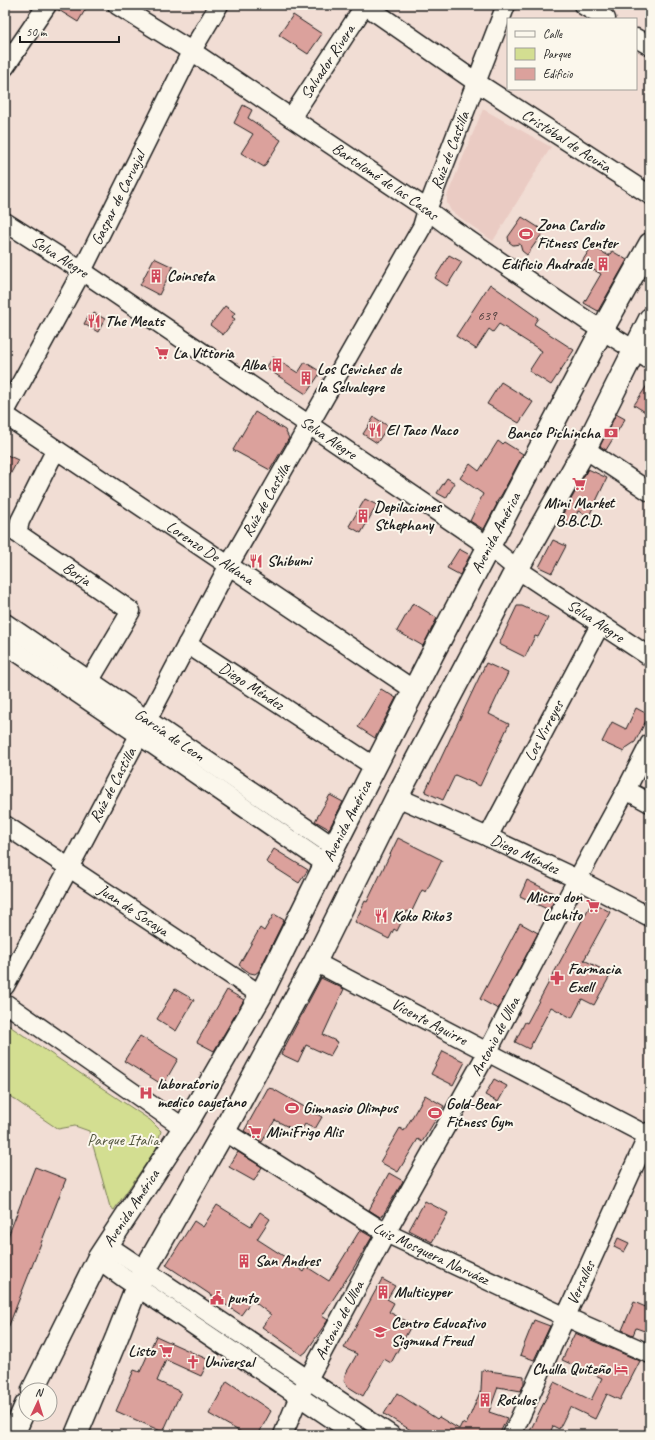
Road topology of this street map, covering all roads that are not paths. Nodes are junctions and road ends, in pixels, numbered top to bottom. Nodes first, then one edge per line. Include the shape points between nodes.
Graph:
1 (47, 5) edge
2 (117, 5) edge
3 (219, 5) edge
4 (365, 5) edge
5 (506, 5) edge
6 (583, 5) edge
7 (604, 18) edge
8 (637, 39) edge
9 (650, 46) edge
10 (192, 52) junction
11 (5, 67) edge
12 (476, 82) junction
13 (291, 118) junction
14 (650, 195) edge
15 (427, 210) junction
16 (5, 222) edge
17 (650, 244) edge
18 (82, 271) junction
19 (650, 319) edge
20 (602, 330) junction
21 (642, 355) edge
22 (5, 412) edge
23 (5, 415) edge
24 (308, 425) junction
25 (585, 449) junction
26 (57, 450) junction
27 (650, 492) edge
28 (489, 546) junction
29 (229, 565) junction
30 (517, 569) junction
31 (5, 623) edge
32 (600, 625) junction
33 (5, 644) edge
34 (188, 644) junction
35 (650, 657) edge
36 (85, 688) junction
37 (414, 690) junction
38 (143, 728) junction
39 (650, 743) edge
40 (375, 767) junction
41 (626, 790) junction
42 (397, 796) junction
43 (650, 803) edge
44 (5, 825) edge
45 (488, 836) junction
46 (330, 855) junction
47 (69, 868) junction
48 (577, 879) junction
49 (650, 917) edge
50 (315, 962) junction
51 (5, 986) edge
52 (261, 995) junction
53 (5, 1004) edge
54 (488, 1053) junction
55 (184, 1128) junction
56 (224, 1132) junction
57 (649, 1135) edge
58 (386, 1233) junction
59 (103, 1252) junction
60 (141, 1278) junction
61 (566, 1317) junction
62 (650, 1354) edge
63 (308, 1380) junction
64 (38, 1382) edge
65 (299, 1396) junction
66 (19, 1422) edge
67 (13, 1435) edge
68 (76, 1435) edge
69 (282, 1435) edge
70 (356, 1435) edge
71 (391, 1435) edge
72 (512, 1435) edge

1 - 11 street
2 - 10 street, Bartolomé de las Casas
3 - 10 street, Gaspar de Carvajal
4 - 12 street, Cristóbal de Acuña
4 - 13 street, Salvador Rivera
5 - 12 street, Ruíz de Castilla
6 - 7 street
8 - 9 street
10 - 13 street, Bartolomé de las Casas
10 - 18 street, Gaspar de Carvajal
12 - 14 street, Cristóbal de Acuña
12 - 15 street, Ruíz de Castilla
13 - 15 street, Bartolomé de las Casas
15 - 20 street, Bartolomé de las Casas
15 - 24 street, Ruíz de Castilla via 422,227
16 - 18 street, Selva Alegre
17 - 20 main road, Avenida América
18 - 22 street, Gaspar de Carvajal
18 - 24 street, Selva Alegre
19 - 21 main road, Avenida América
20 - 21 street, Bartolomé de las Casas
20 - 28 main road, Avenida América
21 - 25 main road, Avenida América
23 - 26 street, Lorenzo De Aldana
24 - 28 street, Selva Alegre
24 - 29 street, Ruíz de Castilla
25 - 27 street
25 - 30 main road, Avenida América
26 - 29 street, Lorenzo De Aldana
26 - 36 street, Borja via 20,521 17,533 131,611
28 - 30 street, Selva Alegre
28 - 37 main road, Avenida América
29 - 34 street, Ruíz de Castilla
29 - 37 street, Lorenzo De Aldana
30 - 32 street, Selva Alegre
30 - 42 main road, Avenida América
31 - 36 street, García de Leon
32 - 35 street, Selva Alegre
32 - 45 street, Los Virreyes
33 - 36 street, García de Leon
34 - 38 street, Ruíz de Castilla
34 - 40 street, Diego Méndez
36 - 38 street, García de Leon
37 - 40 main road, Avenida América
38 - 46 street, García de Leon
38 - 47 street, Ruíz de Castilla
39 - 41 street, Antonio de Ulloa
40 - 46 main road, Avenida América
41 - 43 street
41 - 48 street, Antonio de Ulloa
42 - 45 street, Diego Méndez
42 - 50 main road, Avenida América
44 - 47 street, Juan de Sosaya
45 - 48 street, Diego Méndez
46 - 52 main road, Avenida América
47 - 51 street, Ruíz de Castilla
47 - 52 street, Juan de Sosaya
48 - 49 street, Diego Méndez
48 - 54 street, Antonio de Ulloa
50 - 54 street, Vicente Aguirre
50 - 56 main road, Avenida América
52 - 55 main road, Avenida América
53 - 55 street
54 - 57 street, Vicente Aguirre
54 - 58 street, Antonio de Ulloa
55 - 59 main road, Avenida América
56 - 58 street, Luis Mosquera Narváez
56 - 60 main road, Avenida América
57 - 61 street, Versalles
58 - 61 street, Luis Mosquera Narváez
58 - 63 street, Antonio de Ulloa
59 - 60 street
59 - 64 main road, Avenida América
60 - 63 street
60 - 65 street
60 - 68 main road, Avenida América
61 - 62 street, Luis Mosquera Narváez
61 - 72 street, Versalles
63 - 65 street, Antonio de Ulloa
63 - 71 street
65 - 69 street, Antonio de Ulloa
65 - 70 street
66 - 67 main road

